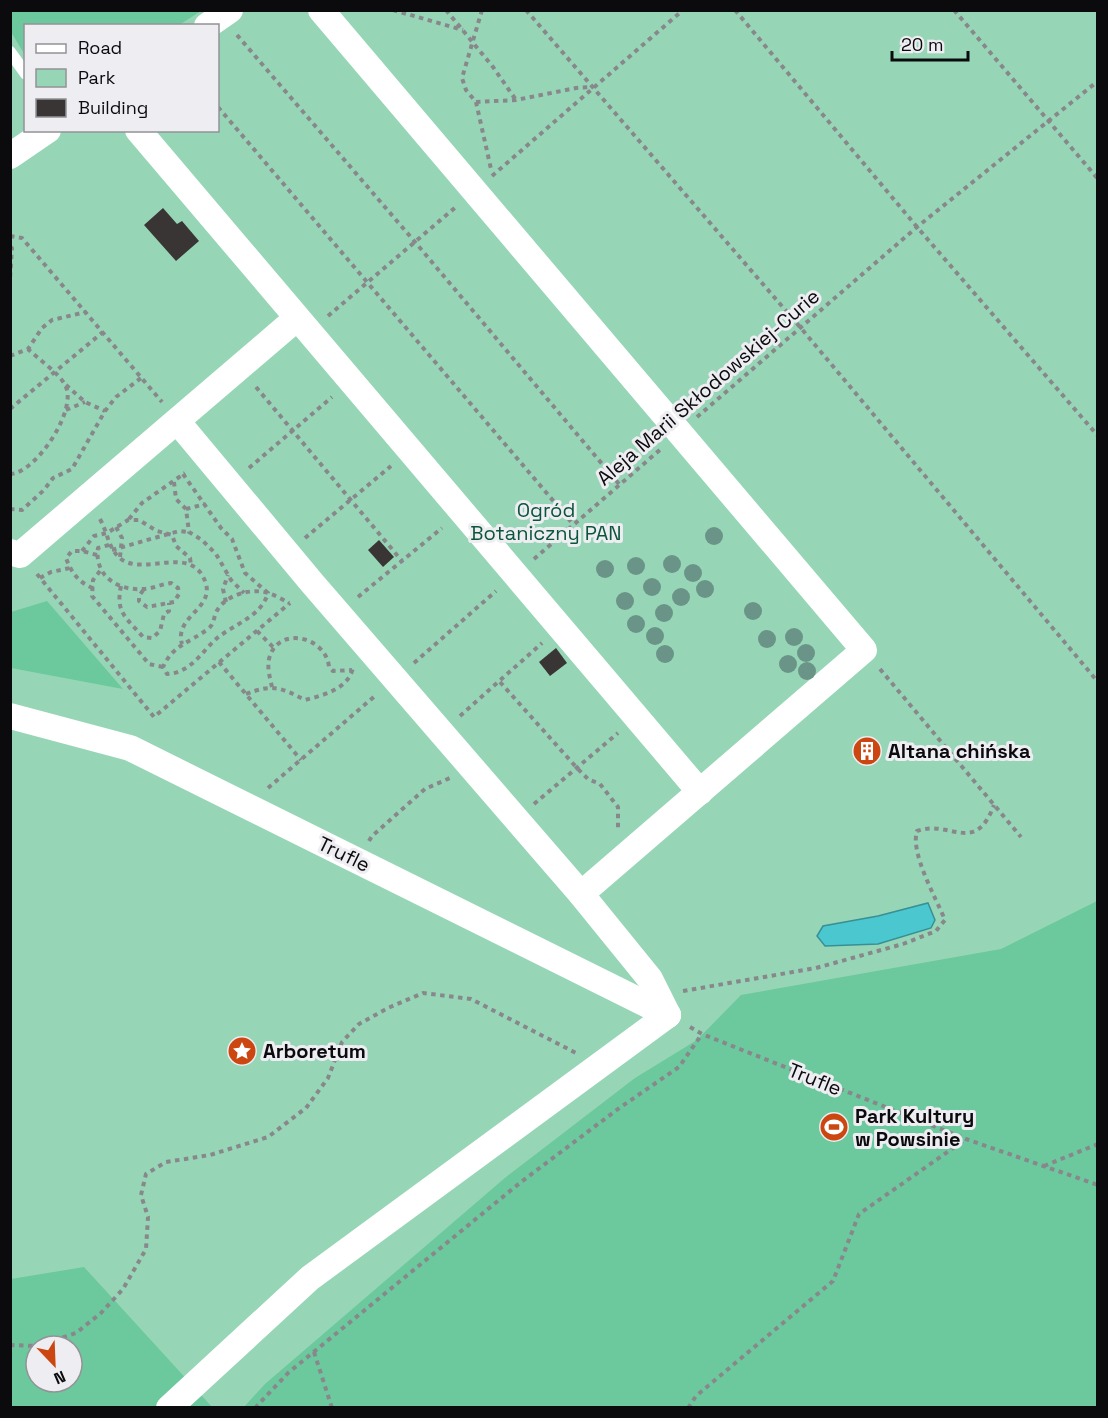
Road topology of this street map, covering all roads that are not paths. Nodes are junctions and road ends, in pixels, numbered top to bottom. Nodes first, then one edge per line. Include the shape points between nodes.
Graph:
1 (321, 10) edge
2 (10, 52) edge
3 (24, 71) edge
4 (45, 132) edge
5 (140, 132) edge
6 (10, 156) edge
7 (303, 325) junction
8 (177, 421) junction
9 (15, 553) edge
10 (10, 716) edge
11 (700, 792) junction
12 (581, 894) junction
13 (663, 1005) junction
14 (169, 1407) edge

1 - 11 street via 484,184 681,431 864,650
2 - 3 lane
4 - 6 street
5 - 7 street
7 - 8 street via 240,368
7 - 11 street
8 - 9 street via 75,508
8 - 12 street
10 - 13 street, Trufle via 130,747 359,862
11 - 12 street
12 - 13 street via 650,979
13 - 14 street via 599,1066 310,1278

